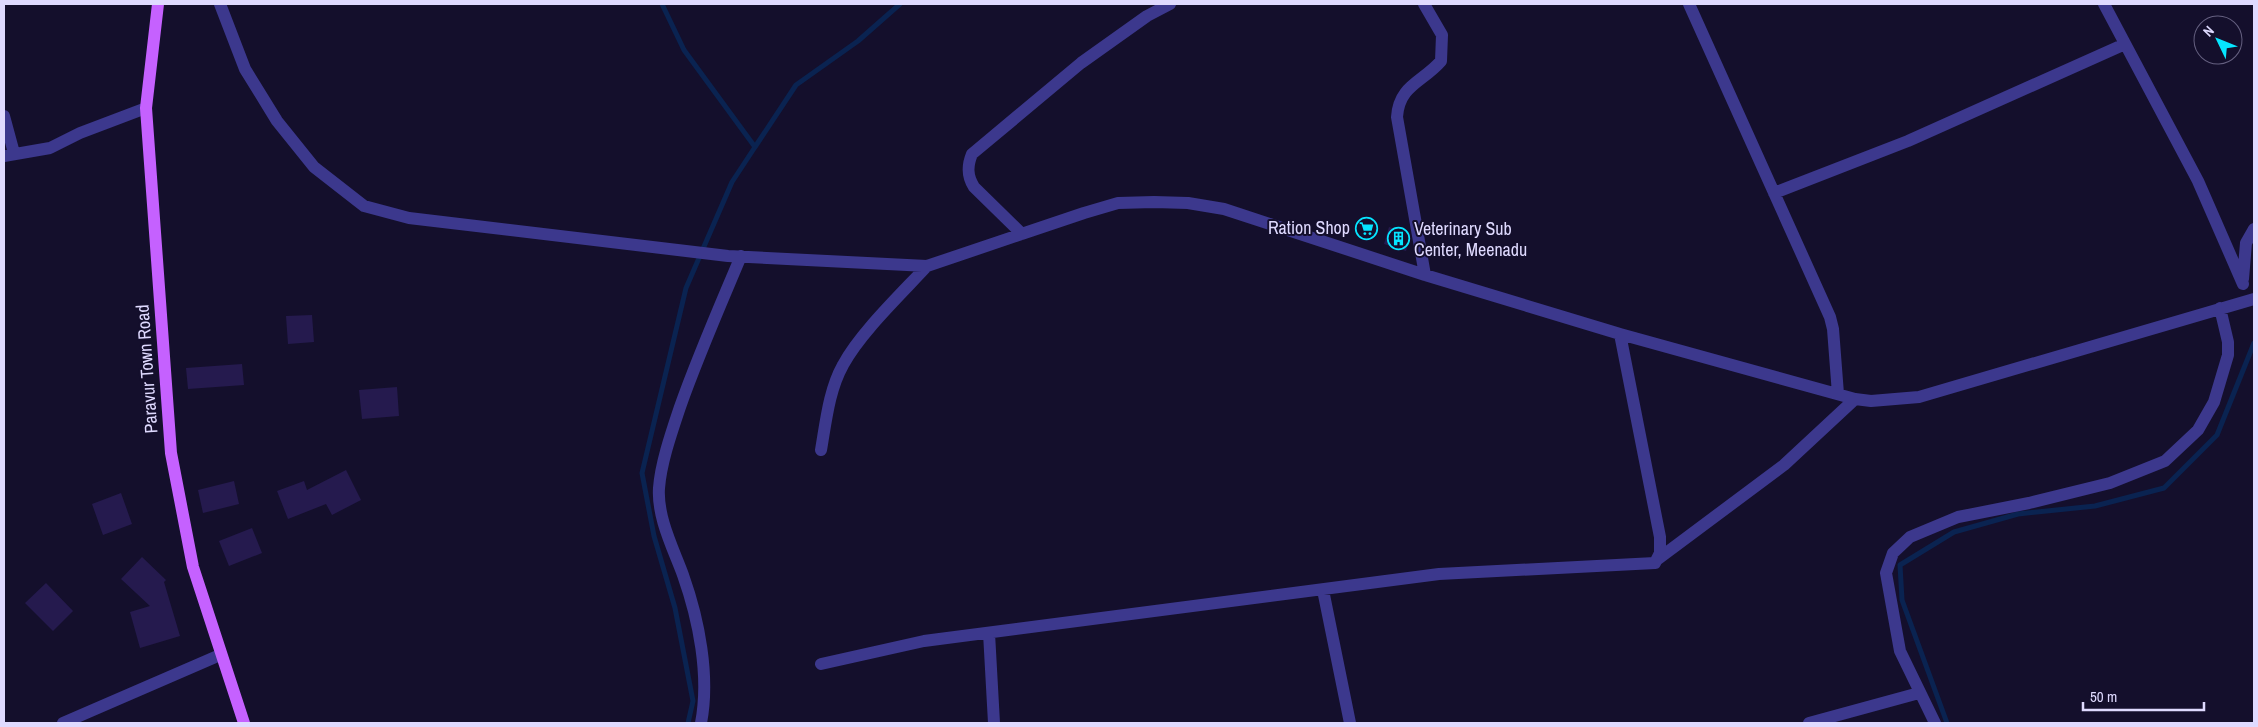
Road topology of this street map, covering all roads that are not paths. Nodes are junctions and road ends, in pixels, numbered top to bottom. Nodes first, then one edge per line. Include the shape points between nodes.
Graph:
1 (158, 4) edge
2 (220, 4) edge
3 (1170, 4) edge
4 (1424, 4) edge
5 (1689, 4) edge
6 (2104, 4) edge
7 (2125, 44) junction
8 (146, 108) junction
9 (4, 116) edge
10 (9, 154) edge
11 (1774, 193) junction
12 (2254, 229) edge
13 (1022, 234) junction
14 (741, 256) junction
15 (927, 266) junction
16 (1425, 275) junction
17 (2243, 284) junction
18 (2250, 301) edge
19 (2220, 308) junction
20 (1620, 334) junction
21 (1838, 394) junction
22 (1854, 399) junction
23 (821, 450) dead end
24 (1658, 559) junction
25 (1322, 590) junction
26 (989, 633) junction
27 (220, 655) junction
28 (821, 664) dead end
29 (1919, 693) junction
30 (63, 723) edge
31 (244, 723) edge
32 (701, 723) edge
33 (994, 723) edge
34 (1350, 723) edge
35 (1809, 723) edge
36 (1935, 723) edge

1 - 8 main road, Paravur Town Road
2 - 14 street via 245,69 277,121 314,167 364,206 409,218
3 - 13 street via 1147,16 1081,63 972,154 968,171 974,187
4 - 16 street via 1442,35 1442,61 1406,90 1397,108 1397,118
5 - 11 street
6 - 7 street
7 - 11 street via 1908,141
7 - 17 street via 2198,181
8 - 10 street via 50,148
8 - 27 main road, Paravur Town Road via 171,453 193,567
9 - 10 street
11 - 21 street via 1830,317
12 - 17 street via 2246,243
13 - 15 street
13 - 16 street via 1118,203 1188,203 1224,209
14 - 15 street
14 - 32 street via 686,390 670,436 659,488 662,518 691,598 705,676
15 - 23 street via 842,365 831,395
16 - 20 street
17 - 18 street
18 - 19 street
19 - 22 street via 1919,397 1878,401
19 - 29 street via 2228,355 2214,402 2198,430 2165,461 2110,483 1958,517 1910,537 1893,552 1886,573 1900,651
20 - 21 street
20 - 24 street via 1660,537
21 - 22 street
22 - 24 street via 1784,465
24 - 25 street via 1648,565 1440,574
25 - 26 street
25 - 34 street
26 - 28 street via 924,641
26 - 33 street
27 - 30 street
27 - 31 main road, Paravur Town Road
29 - 35 street
29 - 36 street

